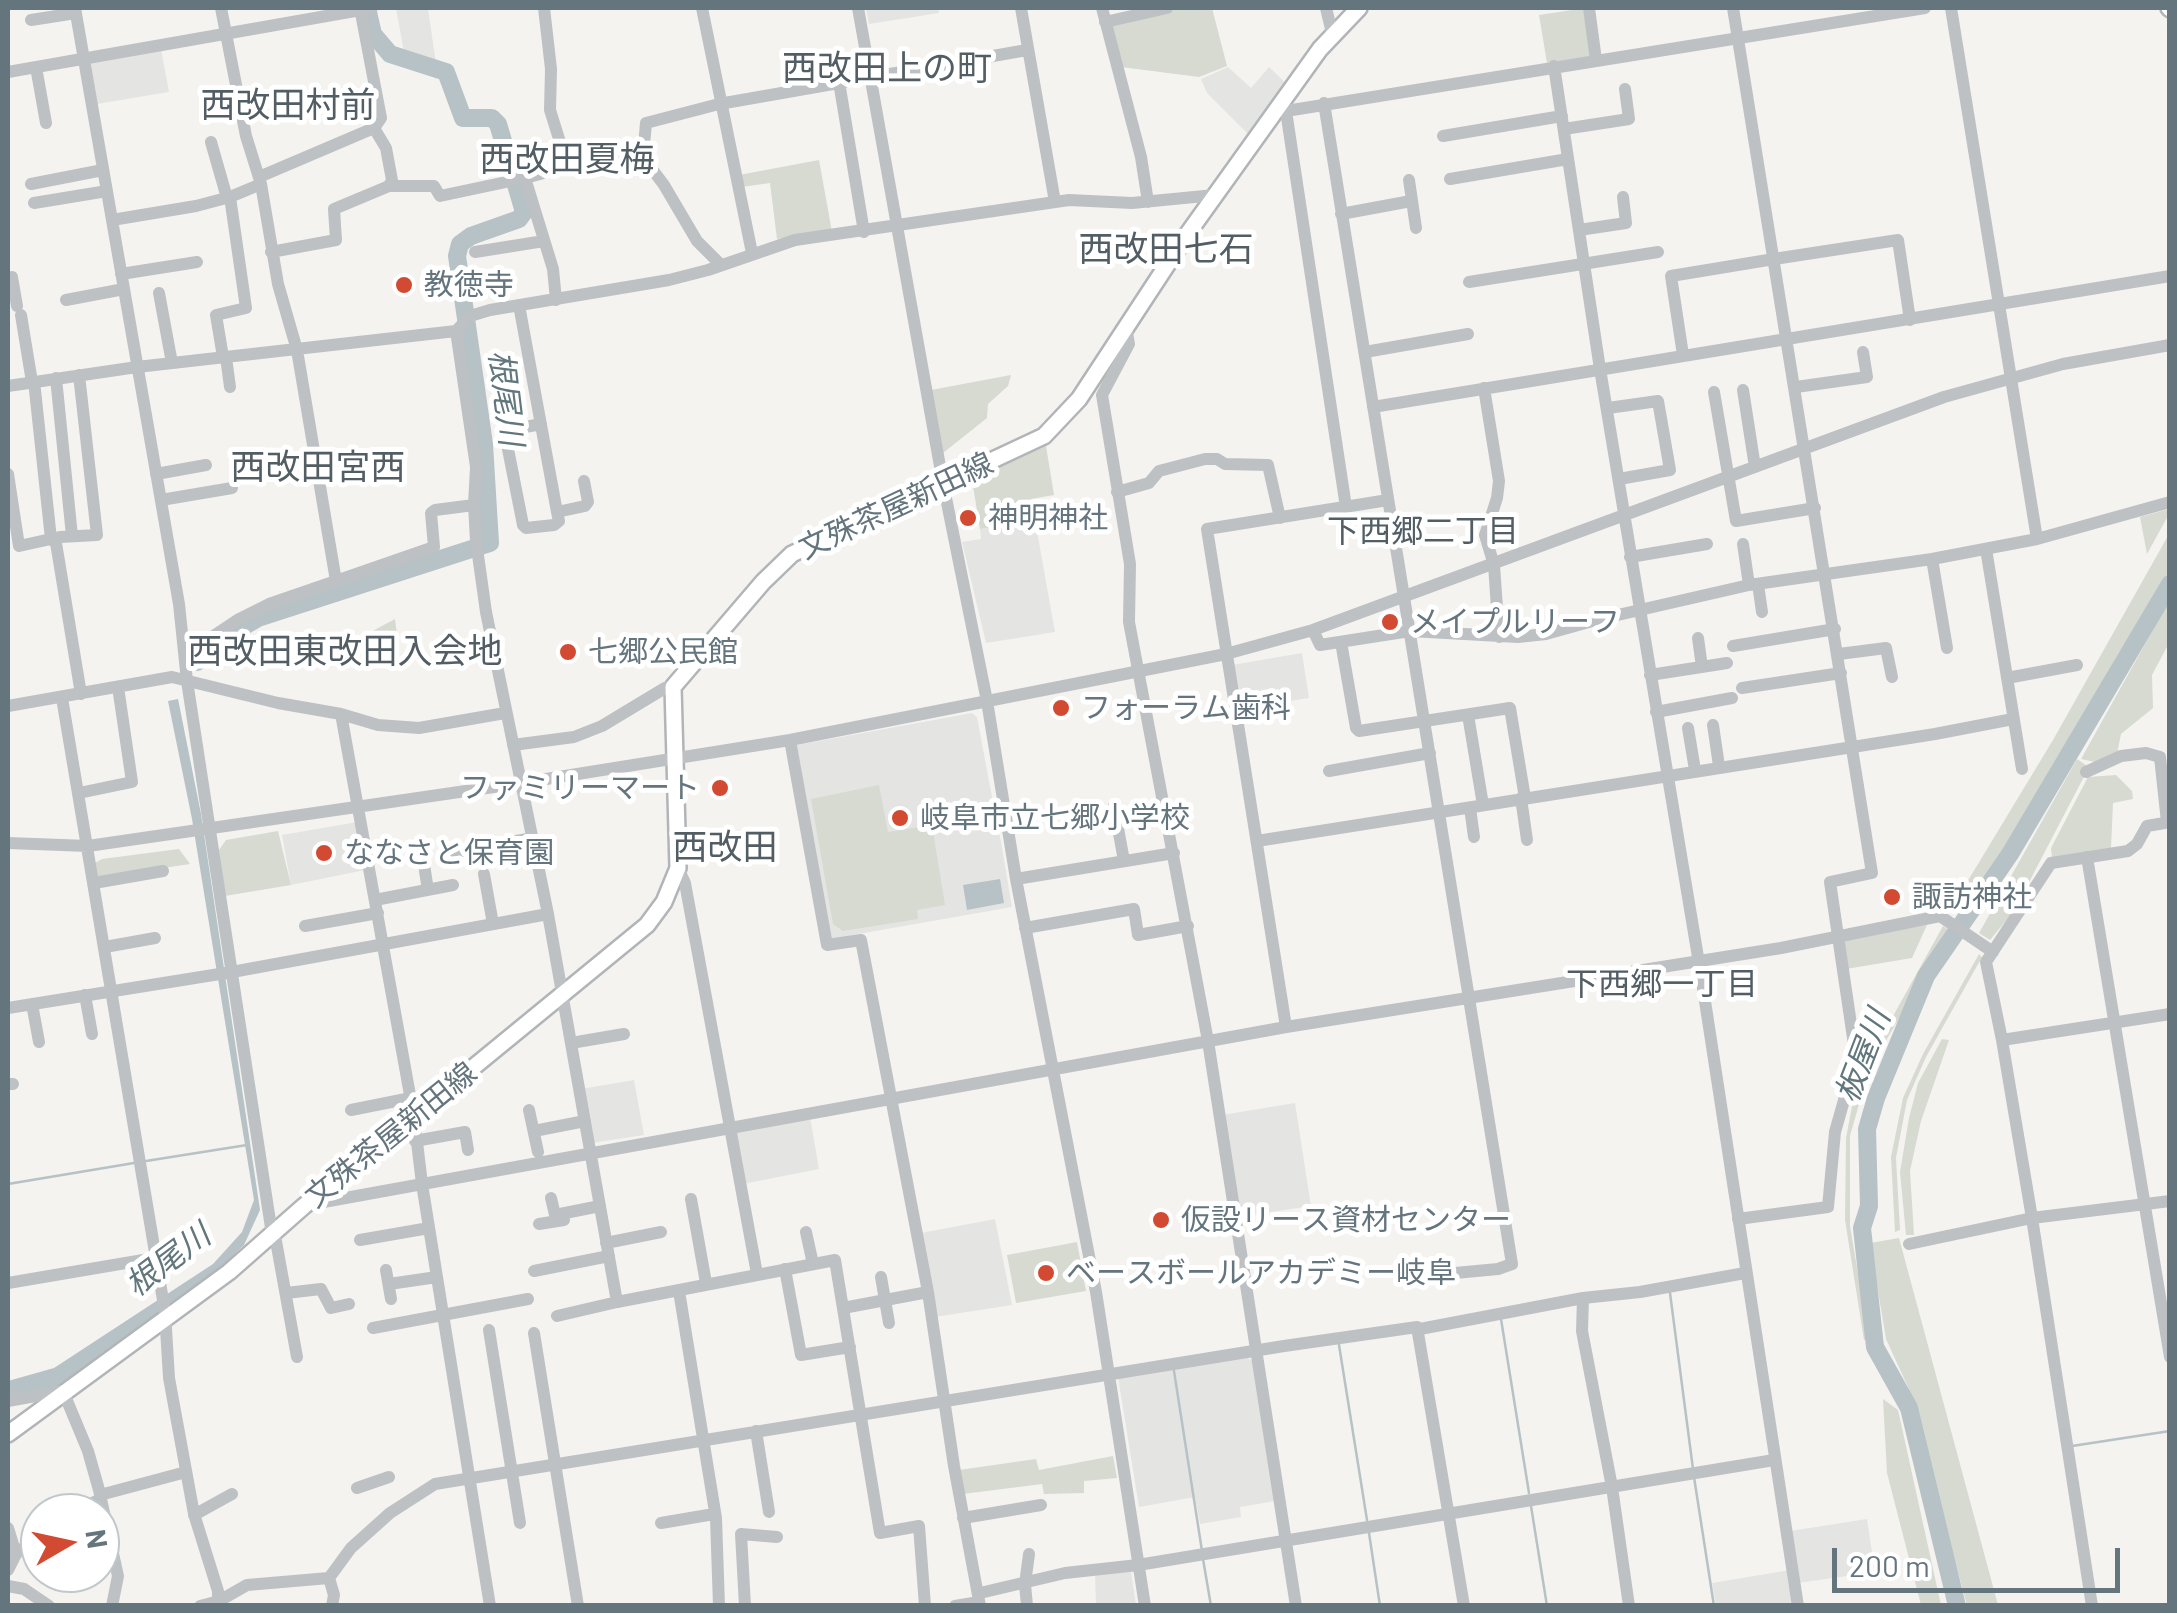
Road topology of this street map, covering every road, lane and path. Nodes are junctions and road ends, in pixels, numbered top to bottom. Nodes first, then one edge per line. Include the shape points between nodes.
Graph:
1 (221, 8) edge
2 (364, 8) edge
3 (544, 8) edge
4 (702, 8) edge
5 (858, 8) edge
6 (1021, 8) edge
7 (1102, 8) edge
8 (1166, 8) edge
9 (1326, 8) edge
10 (1359, 8) edge
11 (1589, 8) edge
12 (1733, 8) edge
13 (1925, 8) edge
14 (1951, 8) edge
15 (76, 10) edge
16 (31, 20) dead end
17 (1106, 22) junction
18 (226, 32) junction
19 (1332, 33) junction
20 (1738, 36) junction
21 (1027, 50) junction
22 (84, 58) junction
23 (1596, 60) junction
24 (1554, 66) junction
25 (36, 67) junction
26 (8, 72) edge
27 (870, 76) junction
28 (839, 82) junction
29 (1625, 90) dead end
30 (1324, 103) junction
31 (719, 104) junction
32 (1284, 108) junction
33 (46, 123) dead end
34 (1563, 123) junction
35 (374, 128) junction
36 (1443, 136) dead end
37 (211, 142) dead end
38 (643, 158) junction
39 (1568, 159) junction
40 (563, 161) junction
41 (103, 170) junction
42 (525, 178) junction
43 (1450, 179) dead end
44 (1408, 180) dead end
45 (260, 181) junction
46 (31, 184) dead end
47 (389, 186) junction
48 (107, 191) junction
49 (1214, 195) junction
50 (1623, 197) dead end
51 (228, 198) junction
52 (1411, 201) junction
53 (1055, 202) junction
54 (1148, 202) junction
55 (34, 203) dead end
56 (1342, 214) junction
57 (112, 220) junction
58 (896, 226) junction
59 (1416, 228) dead end
60 (1579, 230) junction
61 (864, 232) junction
62 (544, 241) junction
63 (271, 252) junction
64 (475, 252) dead end
65 (1658, 252) dead end
66 (752, 253) junction
67 (1774, 258) junction
68 (196, 262) dead end
69 (1584, 262) junction
70 (722, 265) junction
71 (121, 274) junction
72 (2170, 276) edge
73 (8, 278) edge
74 (1469, 282) dead end
75 (124, 289) junction
76 (159, 294) dead end
77 (66, 300) dead end
78 (556, 300) junction
79 (1997, 304) junction
80 (519, 305) junction
81 (1910, 320) junction
82 (1126, 327) junction
83 (456, 331) junction
84 (1468, 334) dead end
85 (1788, 338) junction
86 (2170, 345) edge
87 (297, 350) junction
88 (1364, 352) junction
89 (1864, 352) dead end
90 (1683, 355) junction
91 (225, 357) junction
92 (172, 363) junction
93 (138, 367) junction
94 (1600, 369) junction
95 (79, 375) junction
96 (2010, 376) junction
97 (56, 378) junction
98 (34, 382) junction
99 (8, 386) edge
100 (1796, 387) junction
101 (230, 388) dead end
102 (1484, 388) junction
103 (1744, 390) dead end
104 (1714, 392) dead end
105 (1373, 407) junction
106 (1608, 408) junction
107 (540, 424) junction
108 (1805, 448) junction
109 (206, 465) dead end
110 (1755, 467) junction
111 (8, 474) edge
112 (156, 474) junction
113 (1619, 478) junction
114 (1727, 478) junction
115 (584, 481) dead end
116 (943, 484) junction
117 (232, 488) dead end
118 (1117, 492) junction
119 (161, 500) junction
120 (1388, 500) junction
121 (2170, 502) edge
122 (474, 505) junction
123 (1346, 506) junction
124 (1815, 508) junction
125 (556, 512) junction
126 (1625, 516) junction
127 (1280, 518) junction
128 (72, 536) junction
129 (52, 540) junction
130 (2036, 540) junction
131 (1707, 544) dead end
132 (1743, 544) dead end
133 (1986, 549) junction
134 (1630, 557) junction
135 (1932, 559) junction
136 (1494, 564) junction
137 (1826, 574) junction
138 (336, 581) junction
139 (1753, 585) junction
140 (1404, 598) junction
141 (1642, 610) junction
142 (1762, 612) dead end
143 (1835, 629) junction
144 (1314, 630) junction
145 (1410, 631) junction
146 (1499, 636) junction
147 (1698, 638) dead end
148 (1341, 642) junction
149 (184, 646) junction
150 (1733, 646) dead end
151 (1948, 648) dead end
152 (1226, 654) junction
153 (1839, 654) junction
154 (1727, 663) dead end
155 (2076, 666) dead end
156 (1702, 667) junction
157 (1137, 671) junction
158 (1841, 673) junction
159 (1650, 675) junction
160 (1892, 678) dead end
161 (2007, 678) junction
162 (187, 681) junction
163 (118, 687) junction
164 (674, 687) junction
165 (81, 694) junction
166 (62, 698) junction
167 (987, 701) junction
168 (8, 706) edge
169 (505, 712) junction
170 (1656, 712) junction
171 (340, 714) junction
172 (1468, 715) junction
173 (2013, 719) junction
174 (1425, 722) junction
175 (1713, 725) dead end
176 (1688, 728) dead end
177 (790, 740) junction
178 (513, 745) junction
179 (1854, 745) junction
180 (1430, 753) junction
181 (674, 758) junction
182 (1719, 766) junction
183 (2022, 768) dead end
184 (1694, 770) junction
185 (1329, 771) dead end
186 (2086, 772) dead end
187 (1666, 775) junction
188 (521, 783) junction
189 (79, 792) junction
190 (1523, 798) junction
191 (357, 806) junction
192 (1114, 806) dead end
193 (1476, 806) junction
194 (1440, 813) junction
195 (2168, 822) edge
196 (208, 831) junction
197 (1474, 837) dead end
198 (534, 838) junction
199 (1527, 840) dead end
200 (1257, 841) junction
201 (8, 843) edge
202 (88, 846) junction
203 (422, 852) dead end
204 (455, 852) dead end
205 (1174, 852) junction
206 (2086, 857) junction
207 (1124, 861) junction
208 (678, 868) junction
209 (163, 871) dead end
210 (484, 874) dead end
211 (1016, 879) junction
212 (94, 883) junction
213 (453, 886) dead end
214 (428, 890) junction
215 (376, 906) junction
216 (548, 914) junction
217 (493, 924) junction
218 (305, 926) dead end
219 (1188, 926) junction
220 (1025, 928) junction
221 (1837, 936) junction
222 (156, 938) dead end
223 (383, 945) junction
224 (105, 947) junction
225 (1990, 950) junction
226 (1698, 962) junction
227 (225, 972) junction
228 (112, 990) junction
229 (560, 994) junction
230 (84, 995) junction
231 (1468, 998) junction
232 (32, 1004) junction
233 (8, 1008) edge
234 (2170, 1014) edge
235 (2115, 1022) junction
236 (1286, 1027) junction
237 (92, 1034) dead end
238 (624, 1034) dead end
239 (2002, 1040) junction
240 (38, 1042) dead end
241 (1208, 1042) junction
242 (571, 1043) junction
243 (1052, 1069) junction
244 (411, 1098) junction
245 (891, 1100) junction
246 (351, 1110) dead end
247 (529, 1110) dead end
248 (414, 1117) junction
249 (585, 1121) junction
250 (729, 1128) junction
251 (534, 1130) junction
252 (415, 1141) junction
253 (468, 1150) dead end
254 (538, 1152) dead end
255 (590, 1153) junction
256 (422, 1184) junction
257 (551, 1198) dead end
258 (691, 1198) dead end
259 (2170, 1201) edge
260 (2142, 1205) junction
261 (304, 1206) junction
262 (600, 1210) junction
263 (2032, 1218) junction
264 (1738, 1219) junction
265 (539, 1224) dead end
266 (429, 1228) junction
267 (661, 1232) dead end
268 (806, 1232) dead end
269 (272, 1234) junction
270 (360, 1240) dead end
271 (1909, 1244) dead end
272 (608, 1250) junction
273 (155, 1258) junction
274 (813, 1264) junction
275 (785, 1269) junction
276 (534, 1271) dead end
277 (1412, 1273) dead end
278 (1745, 1273) junction
279 (757, 1274) junction
280 (437, 1277) junction
281 (881, 1277) dead end
282 (8, 1283) edge
283 (389, 1284) dead end
284 (706, 1284) junction
285 (679, 1291) junction
286 (928, 1292) junction
287 (286, 1294) junction
288 (1583, 1298) junction
289 (528, 1299) dead end
290 (885, 1300) junction
291 (617, 1302) junction
292 (349, 1304) dead end
293 (843, 1308) junction
294 (165, 1315) junction
295 (444, 1316) junction
296 (557, 1316) dead end
297 (889, 1323) dead end
298 (1416, 1326) junction
299 (374, 1328) dead end
300 (488, 1330) dead end
301 (534, 1334) dead end
302 (850, 1346) junction
303 (1256, 1352) junction
304 (297, 1357) dead end
305 (2170, 1357) edge
306 (1109, 1375) junction
307 (63, 1391) junction
308 (8, 1401) edge
309 (945, 1401) junction
310 (861, 1414) junction
311 (756, 1431) junction
312 (8, 1434) edge
313 (702, 1440) junction
314 (1774, 1460) junction
315 (556, 1464) junction
316 (512, 1471) junction
317 (186, 1472) junction
318 (470, 1477) junction
319 (388, 1478) dead end
320 (357, 1488) dead end
321 (1612, 1488) junction
322 (100, 1493) edge
323 (112, 1493) edge
324 (232, 1494) dead end
325 (1041, 1505) dead end
326 (769, 1512) dead end
327 (714, 1514) junction
328 (1450, 1515) junction
329 (194, 1516) junction
330 (964, 1518) junction
331 (520, 1523) dead end
332 (662, 1523) dead end
333 (8, 1528) edge
334 (777, 1537) dead end
335 (1286, 1539) junction
336 (20, 1551) edge
337 (16, 1554) junction
338 (1029, 1554) dead end
339 (1138, 1565) junction
340 (8, 1570) edge
341 (330, 1578) junction
342 (1025, 1584) junction
343 (8, 1586) edge
344 (28, 1599) edge
345 (980, 1600) edge
346 (218, 1603) edge
347 (49, 1606) edge
348 (200, 1606) edge
349 (332, 1606) edge
350 (490, 1606) edge
351 (578, 1606) edge
352 (719, 1606) edge
353 (744, 1606) edge
354 (925, 1606) edge
355 (955, 1606) edge
356 (1027, 1606) edge
357 (1144, 1606) edge
358 (1296, 1606) edge
359 (1464, 1606) edge
360 (1629, 1606) edge
361 (1798, 1606) edge
362 (2092, 1606) edge

1 - 18 street
2 - 18 street
2 - 35 street via 381,118
3 - 40 street via 550,110
4 - 31 street
5 - 27 street
6 - 21 street
7 - 17 street
8 - 17 street
9 - 19 street
10 - 19 main road, 文殊茶屋新田線
11 - 23 street
12 - 20 street
13 - 20 street
14 - 79 street
15 - 16 street
15 - 22 street
17 - 54 street
18 - 22 street
18 - 45 street
19 - 32 main road, 文殊茶屋新田線
20 - 23 street
20 - 67 street
21 - 27 street
21 - 53 street
22 - 25 street
22 - 41 street
23 - 24 street
24 - 30 street
24 - 34 street
25 - 26 street
25 - 33 street
27 - 28 street
27 - 58 street
28 - 31 street
28 - 61 street
29 - 34 street via 1630,119
30 - 32 street
30 - 56 street
31 - 38 street via 646,123
31 - 66 street
32 - 49 main road, 文殊茶屋新田線
32 - 123 street
34 - 36 street
34 - 39 street
35 - 45 street
35 - 47 street via 386,148
37 - 51 street
38 - 40 street
38 - 70 street via 697,241
39 - 43 street
39 - 60 street
40 - 42 street via 559,169
41 - 46 street
41 - 48 street
42 - 47 street via 440,196 434,186
42 - 62 street
44 - 52 street
45 - 51 street
45 - 63 street
47 - 63 street via 334,209 336,240
48 - 55 street
48 - 57 street
49 - 54 street
49 - 82 main road, 文殊茶屋新田線
50 - 60 street via 1626,223
51 - 57 street
51 - 91 street via 246,308 216,315
52 - 56 street
52 - 59 street
53 - 54 street
53 - 58 street
56 - 88 street
57 - 71 street
58 - 61 street
58 - 116 street
60 - 69 street
61 - 66 street
62 - 64 street
62 - 78 street
63 - 87 street
65 - 69 street
66 - 70 street
67 - 81 street via 1898,240
67 - 85 street
67 - 90 street via 1671,276
68 - 71 street
69 - 74 street
69 - 94 street
70 - 78 street
71 - 75 street
72 - 79 street
73 - 98 street
75 - 77 street
75 - 93 street
76 - 92 street
78 - 80 street
79 - 81 street
79 - 96 street
80 - 83 street via 470,316
80 - 107 street
81 - 85 street
82 - 116 main road, 文殊茶屋新田線 via 1044,436
82 - 118 street via 1129,344 1102,396
83 - 87 street
83 - 122 street via 476,467
84 - 88 street
85 - 90 street
85 - 100 street
86 - 96 street
87 - 91 street
87 - 138 street
88 - 105 street
89 - 100 street via 1868,377
90 - 94 street
91 - 92 street
91 - 101 street
92 - 93 street
93 - 95 street
93 - 112 street
94 - 102 street
94 - 106 street
95 - 97 street
95 - 128 street via 97,535
96 - 108 street
96 - 130 street
97 - 98 street
97 - 128 street
98 - 99 street
98 - 129 street
100 - 108 street
102 - 105 street
102 - 136 street via 1498,481 1486,535
103 - 110 street
104 - 114 street
105 - 120 street
106 - 113 street
106 - 113 street via 1658,401 1670,470
107 - 125 street
107 - 125 street via 510,430 506,439 522,525 554,525
108 - 110 street
108 - 124 street
109 - 112 street
110 - 114 street
111 - 129 street via 17,544
112 - 119 street
113 - 126 street
114 - 124 street via 1736,520
114 - 126 street
115 - 125 street via 585,506
116 - 164 main road, 文殊茶屋新田線 via 792,554
116 - 167 street
117 - 119 street
118 - 127 street via 1149,483 1159,470 1205,459 1268,465
118 - 157 street
119 - 149 street
120 - 123 street
120 - 140 street
121 - 130 street
122 - 138 street via 431,514 434,547
122 - 169 street
123 - 127 street
124 - 137 street
126 - 134 street
126 - 136 street
127 - 152 street via 1207,529
128 - 129 street
129 - 165 street
130 - 133 street
131 - 134 street
132 - 139 street
133 - 135 street
133 - 161 street
134 - 141 street
135 - 137 street
135 - 151 street
136 - 140 street
136 - 146 street
137 - 139 street
137 - 143 street
138 - 149 street
139 - 141 street
139 - 142 street
140 - 144 street
140 - 145 street
141 - 146 street via 1546,634
141 - 159 street
143 - 150 street
143 - 153 street
144 - 148 street via 1320,645
144 - 152 street
145 - 146 street
145 - 148 street
145 - 174 street
147 - 156 street
148 - 174 street via 1356,728
149 - 162 street
152 - 157 street
152 - 200 street
153 - 158 street
153 - 160 street via 1886,648
154 - 156 street
155 - 161 street
156 - 159 street
157 - 167 street
157 - 205 street
158 - 170 street
158 - 179 street
159 - 170 street
161 - 173 street
162 - 163 street via 172,677
162 - 171 street
162 - 196 street
163 - 165 street
163 - 189 street via 132,782
164 - 178 street via 574,737
164 - 181 main road, 文殊茶屋新田線
165 - 166 street
166 - 168 street
166 - 189 street
167 - 177 street
167 - 211 street
169 - 171 street via 419,728 378,726
169 - 178 street
170 - 187 street
171 - 191 street
172 - 174 street
172 - 190 street via 1510,708
172 - 193 street
173 - 179 street
173 - 183 street
174 - 180 street
175 - 182 street
176 - 184 street
177 - 181 street
177 - 245 street via 827,945 862,940
178 - 188 street
179 - 182 street
179 - 221 street via 1872,874 1830,882
180 - 185 street
180 - 194 street
181 - 188 street
181 - 208 main road, 文殊茶屋新田線
182 - 184 street
184 - 187 street
186 - 195 street via 2121,756 2160,757
187 - 190 street
187 - 226 street
188 - 191 street
188 - 198 street
189 - 202 street
190 - 193 street
190 - 199 street
191 - 196 street
191 - 215 street
192 - 207 street
193 - 194 street
193 - 197 street
194 - 200 street
194 - 231 street
195 - 206 street via 2147,826 2128,851
196 - 202 street
196 - 227 street
198 - 204 street
198 - 216 street
200 - 236 street
201 - 202 street
202 - 212 street
203 - 214 street
205 - 207 street
205 - 219 street
206 - 225 street via 2052,863
206 - 235 street
207 - 211 street
208 - 229 main road, 文殊茶屋新田線 via 647,925
208 - 250 street
209 - 212 street
210 - 217 street
211 - 220 street
212 - 224 street
213 - 214 street
214 - 215 street
215 - 218 street
215 - 223 street
216 - 217 street
216 - 229 street
217 - 223 street
219 - 220 street via 1138,935 1134,909
219 - 241 street
220 - 243 street
221 - 225 street via 1940,916
221 - 226 street
221 - 264 street via 1856,1058 1835,1132 1828,1206
222 - 224 street
223 - 227 street
223 - 244 street
224 - 228 street
225 - 239 street via 1986,962
226 - 231 street
226 - 264 street
227 - 228 street
227 - 269 street
228 - 230 street
228 - 273 street
229 - 242 street
229 - 248 main road, 文殊茶屋新田線
230 - 232 street
230 - 237 street
231 - 236 street
231 - 277 street via 1512,1264
232 - 233 street
232 - 240 street
234 - 235 street
235 - 239 street
235 - 260 street
236 - 241 street
238 - 242 street
239 - 263 street
241 - 243 street
241 - 303 street
242 - 249 street
243 - 245 street
243 - 306 street
244 - 246 street
244 - 248 street
245 - 250 street
245 - 286 street
247 - 251 street
248 - 252 street
248 - 261 main road, 文殊茶屋新田線
249 - 251 street
249 - 255 street
250 - 255 street
250 - 279 street
251 - 254 street
252 - 253 street via 465,1132
252 - 256 street
255 - 256 street
255 - 262 street
256 - 261 street
256 - 266 street
257 - 262 street via 555,1215
258 - 284 street
259 - 260 street
260 - 263 street
260 - 305 street
261 - 269 main road, 文殊茶屋新田線
262 - 265 street
262 - 272 street
263 - 271 street
263 - 362 street
264 - 278 street
266 - 270 street
266 - 280 street
267 - 272 street
268 - 274 street
269 - 287 street
269 - 294 main road, 文殊茶屋新田線
272 - 276 street
272 - 291 street
273 - 282 street
273 - 294 street
274 - 275 street
274 - 293 street via 836,1260
275 - 279 street
275 - 302 street via 801,1356
278 - 288 street
278 - 314 street
279 - 284 street
280 - 283 street
280 - 295 street
281 - 290 street
284 - 285 street
285 - 291 street
285 - 313 street
286 - 290 street
286 - 309 street
287 - 292 street via 321,1289 331,1308
287 - 304 street
288 - 298 street
288 - 321 street via 1582,1331
289 - 295 street
290 - 293 street
290 - 297 street
291 - 296 street
293 - 302 street
294 - 307 main road, 文殊茶屋新田線
294 - 317 street
295 - 299 street
295 - 318 street
298 - 303 street
298 - 328 street
300 - 316 street
301 - 315 street
302 - 310 street
303 - 306 street
303 - 335 street
306 - 309 street
306 - 339 street
307 - 308 street
307 - 312 main road, 文殊茶屋新田線
307 - 322 street
309 - 310 street
309 - 330 street
310 - 311 street
310 - 354 street via 880,1532 919,1526
311 - 313 street
311 - 326 street
313 - 315 street
313 - 327 street
314 - 321 street
314 - 361 street
315 - 316 street
315 - 351 street
316 - 318 street
316 - 331 street
317 - 323 street
317 - 329 street
318 - 341 street via 430,1486 390,1512
318 - 350 street
319 - 320 street
321 - 328 street
321 - 360 street
324 - 329 street
325 - 330 street
327 - 332 street
327 - 352 street
328 - 335 street
328 - 359 street
329 - 346 street
330 - 345 street
333 - 337 street
334 - 353 street via 741,1534
335 - 339 street
335 - 358 street
336 - 337 street
337 - 340 street
338 - 342 street
339 - 342 street
339 - 357 street
341 - 346 street via 247,1584
341 - 349 street
342 - 345 street
342 - 356 street
343 - 344 street
344 - 347 street
345 - 355 street
346 - 348 street

